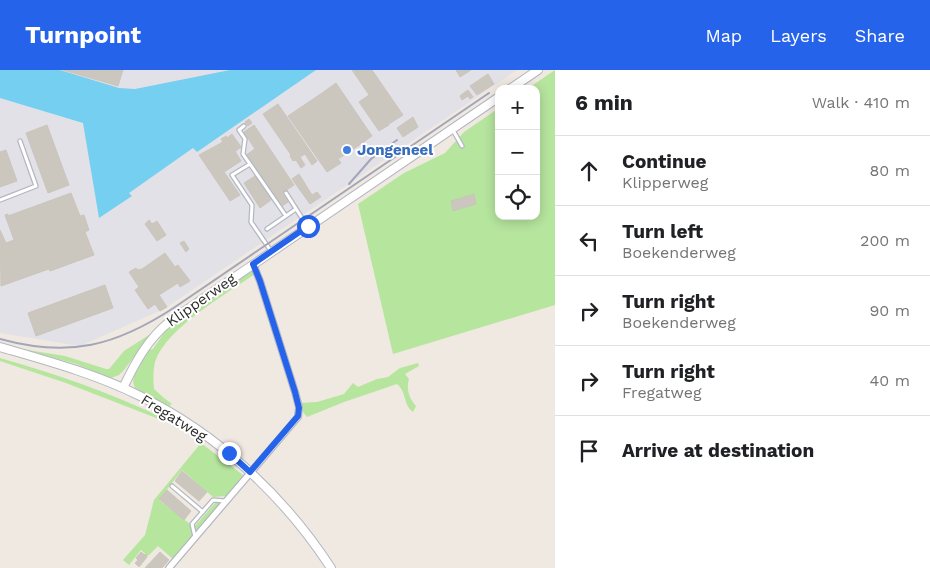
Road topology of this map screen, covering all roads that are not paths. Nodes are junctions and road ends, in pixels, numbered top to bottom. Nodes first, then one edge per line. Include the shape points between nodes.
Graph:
1 (538, 70) edge
2 (516, 85) edge
3 (495, 100) edge
4 (244, 126) dead end
5 (454, 132) dead end
6 (20, 141) dead end
7 (462, 146) dead end
8 (250, 164) junction
9 (286, 193) dead end
10 (0, 200) edge
11 (296, 209) junction
12 (286, 216) junction
13 (308, 226) junction
14 (267, 229) dead end
15 (271, 251) junction
16 (253, 264) junction
17 (0, 347) edge
18 (122, 388) junction
19 (250, 472) junction
20 (172, 486) dead end
21 (226, 500) junction
22 (203, 512) junction
23 (195, 537) junction
24 (169, 568) edge
25 (331, 568) edge

1 - 2 street
3 - 13 street, Klipperweg
4 - 8 lane via 239,130 245,139 243,154
5 - 7 lane
6 - 10 lane via 36,186
8 - 12 lane
8 - 15 lane via 232,175 252,205 251,222
9 - 11 lane
11 - 12 lane
11 - 13 lane
12 - 14 lane
13 - 15 street, Klipperweg
15 - 16 street, Klipperweg
16 - 18 street, Klipperweg via 158,331
16 - 19 street via 300,410 294,422
17 - 18 street, Fregatweg via 63,365
18 - 19 street, Fregatweg via 175,415
19 - 21 street
19 - 25 street, Fregatweg via 294,517
20 - 22 lane
21 - 22 lane via 213,500
21 - 23 street
22 - 23 lane via 192,524
23 - 24 street

